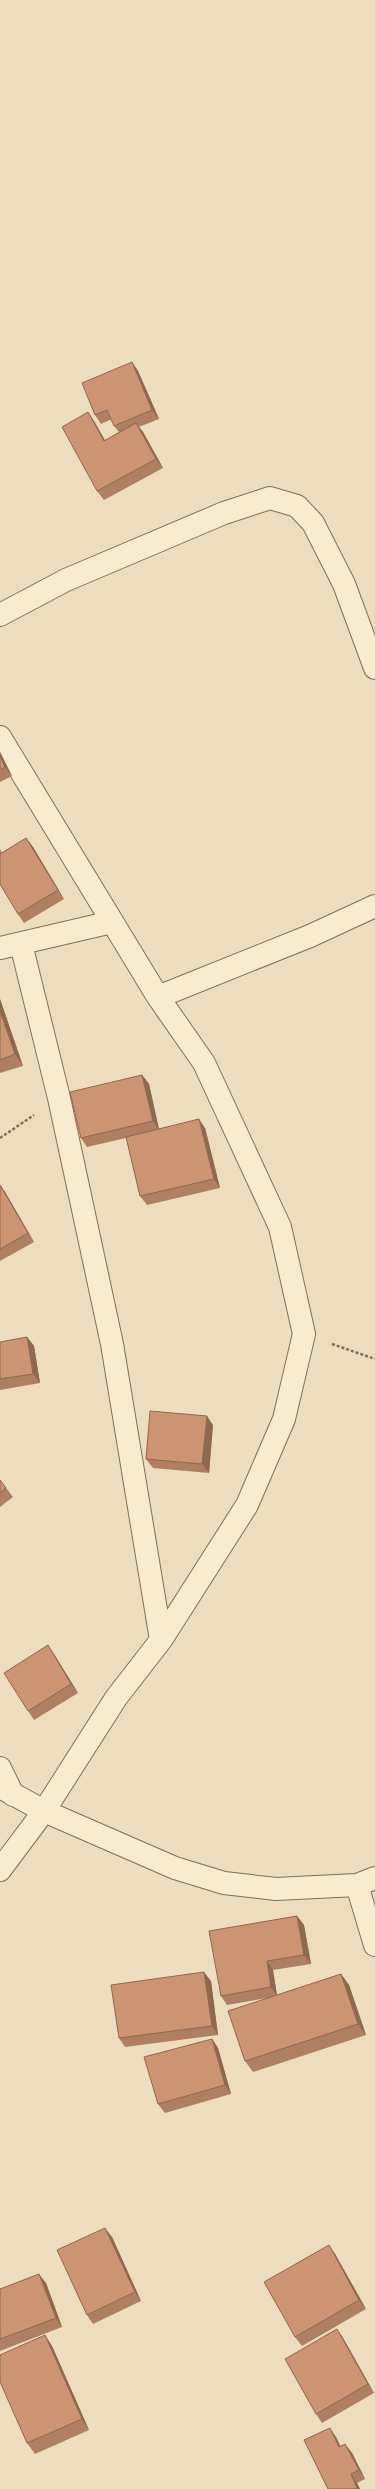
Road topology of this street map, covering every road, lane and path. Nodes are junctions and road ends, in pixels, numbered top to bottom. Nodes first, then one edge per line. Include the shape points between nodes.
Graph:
1 (0, 614) edge
2 (375, 668) edge
3 (0, 736) edge
4 (375, 906) edge
5 (112, 922) junction
6 (10, 946) edge
7 (158, 997) junction
8 (59, 1098) junction
9 (0, 1138) edge
10 (304, 1334) junction
11 (375, 1359) edge
12 (161, 1640) junction
13 (0, 1768) edge
14 (6, 1791) edge
15 (44, 1811) junction
16 (0, 1870) edge
17 (366, 1882) edge
18 (375, 1945) edge

1 - 2 street via 66,580 224,513 270,498 297,506 313,523 344,584
3 - 5 street
4 - 7 street via 310,936
5 - 6 street
5 - 7 street
6 - 8 street
7 - 10 street via 204,1063 280,1227
8 - 9 path
8 - 12 street via 112,1344
10 - 11 path
10 - 12 street via 284,1419 248,1505
12 - 15 street via 116,1698
13 - 14 street
14 - 15 street
15 - 16 street
15 - 17 street via 175,1868 224,1883 276,1889
17 - 18 street

